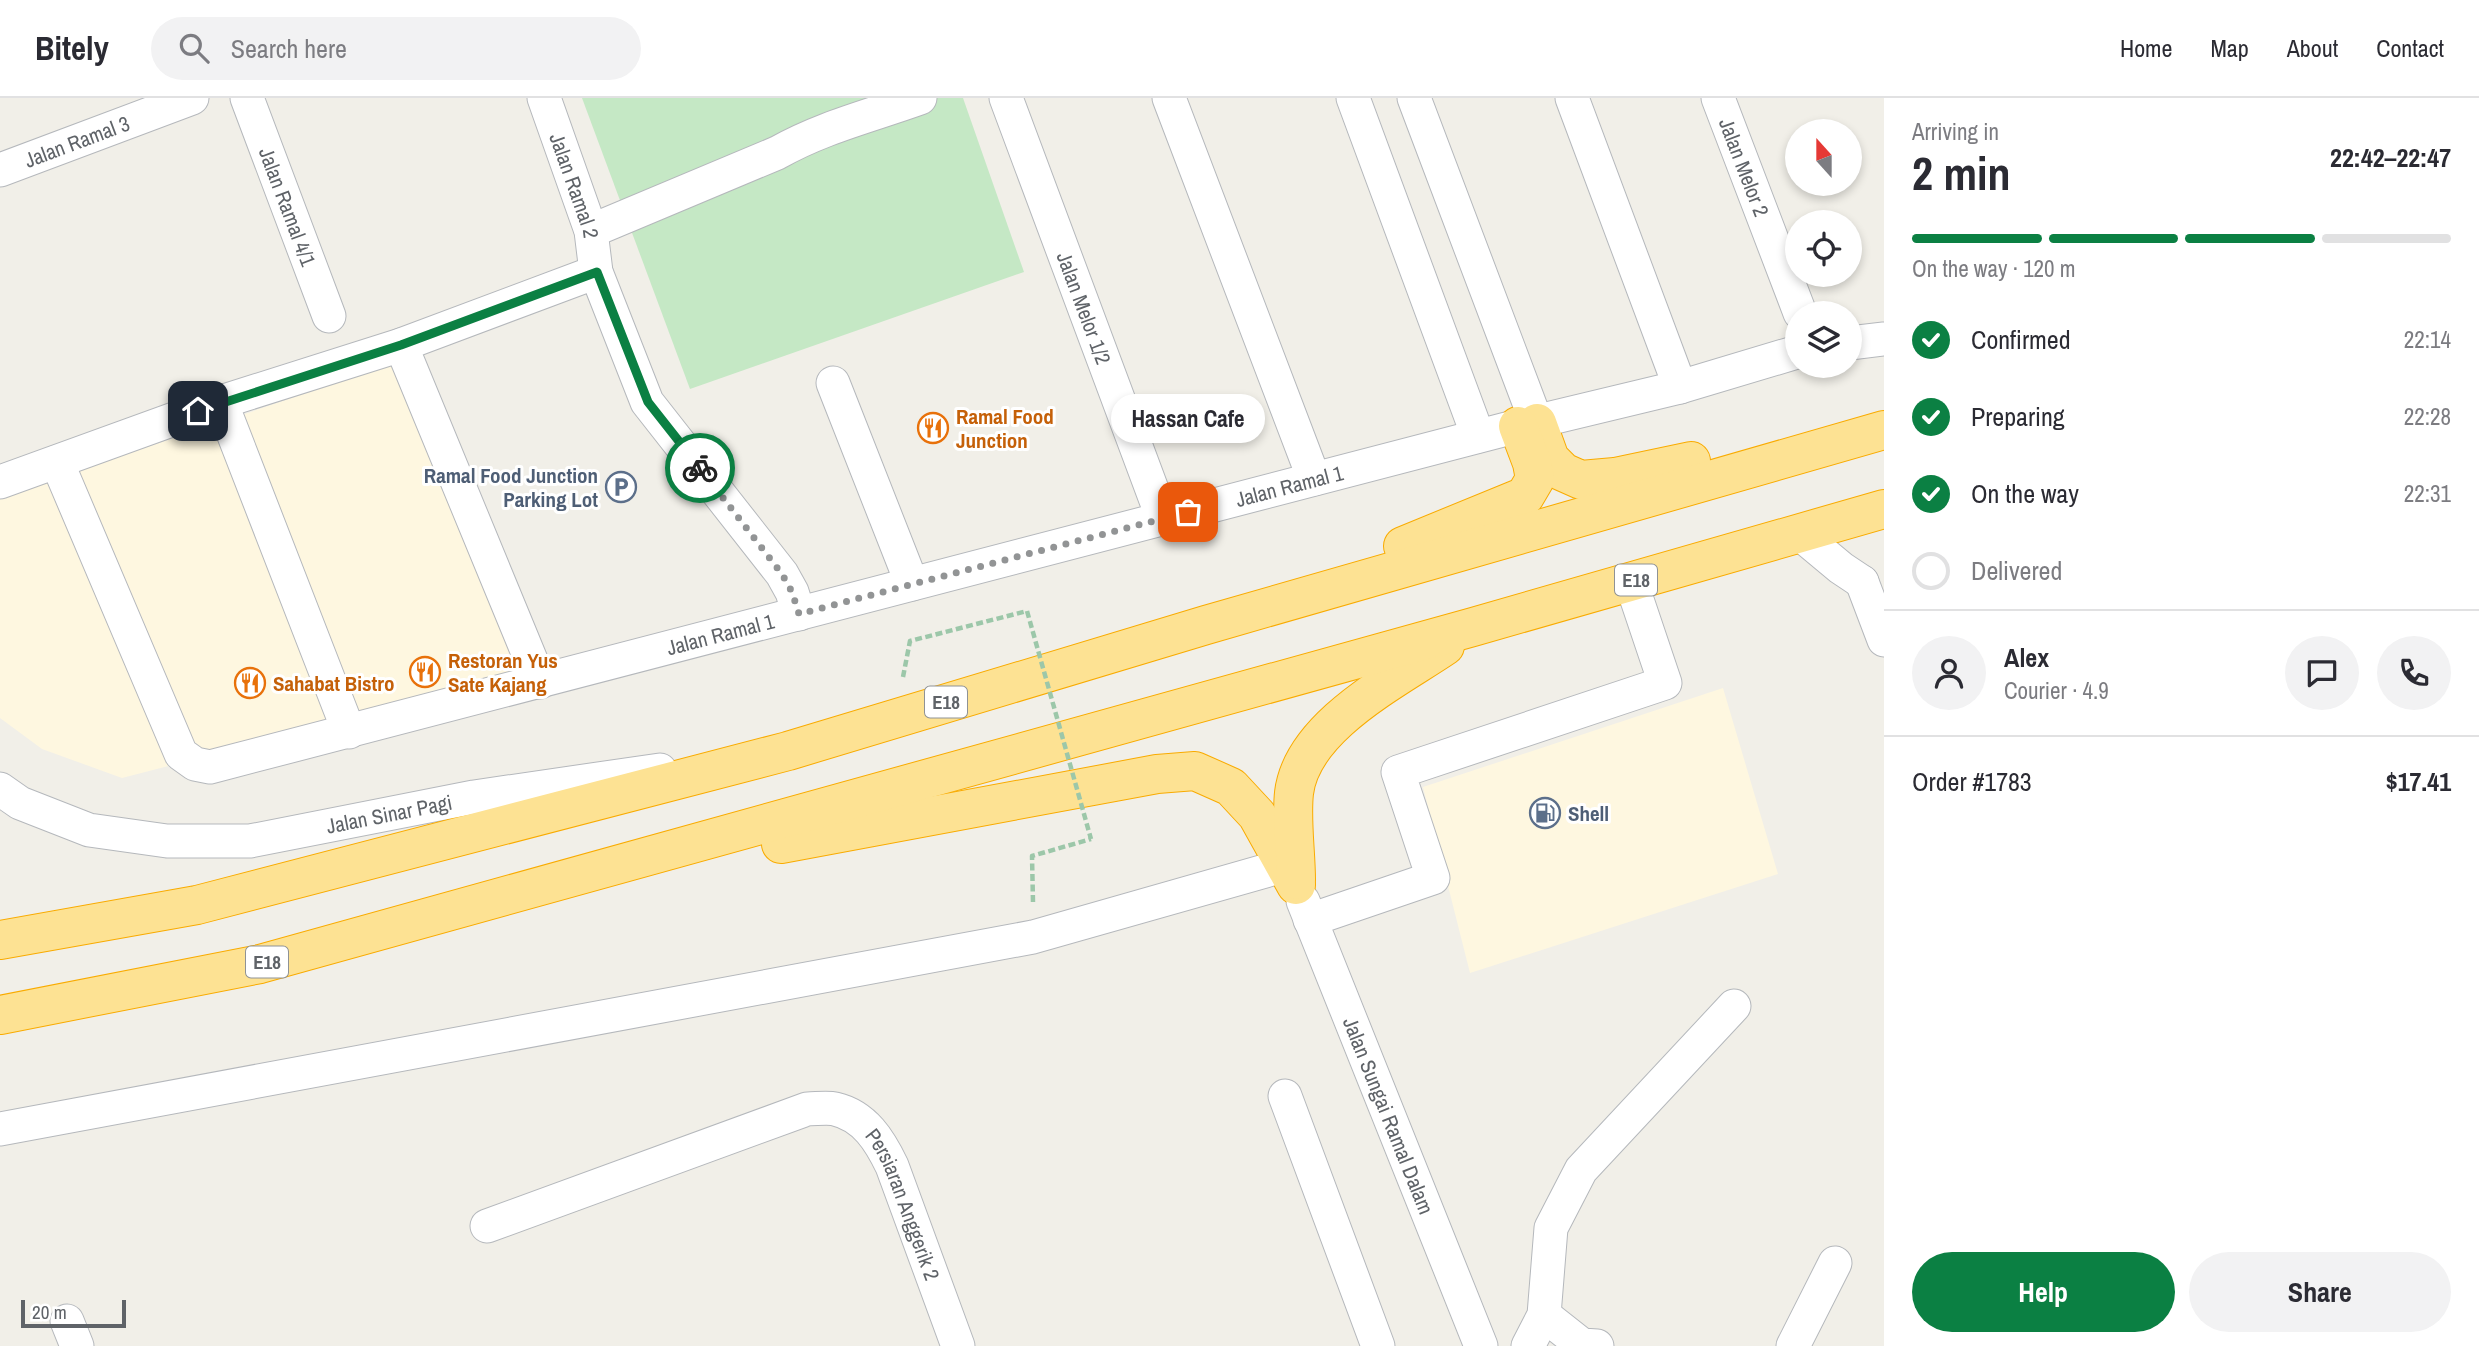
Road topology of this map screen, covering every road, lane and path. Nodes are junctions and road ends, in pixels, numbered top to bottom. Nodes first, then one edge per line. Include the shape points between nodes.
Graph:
1 (192, 98) edge
2 (247, 98) edge
3 (544, 98) edge
4 (920, 98) edge
5 (1006, 98) edge
6 (1169, 98) edge
7 (1353, 98) edge
8 (1414, 98) edge
9 (1572, 98) edge
10 (1718, 98) edge
11 (0, 170) edge
12 (591, 231) junction
13 (597, 272) junction
14 (1795, 301) edge
15 (329, 316) dead end
16 (1884, 339) edge
17 (1862, 342) edge
18 (401, 345) junction
19 (1785, 356) edge
20 (834, 383) dead end
21 (1680, 387) junction
22 (222, 402) junction
23 (1884, 420) edge
24 (1527, 424) junction
25 (1884, 429) edge
26 (1478, 436) junction
27 (57, 462) junction
28 (1314, 480) junction
29 (0, 482) edge
30 (1884, 509) edge
31 (1163, 519) junction
32 (1799, 533) junction
33 (1873, 579) edge
34 (1631, 582) junction
35 (912, 584) junction
36 (799, 614) junction
37 (1206, 625) junction
38 (1473, 627) junction
39 (1884, 640) edge
40 (540, 682) junction
41 (895, 717) junction
42 (349, 732) junction
43 (788, 751) junction
44 (0, 789) edge
45 (529, 890) junction
46 (1297, 890) junction
47 (1033, 937) junction
48 (0, 940) edge
49 (1734, 1006) dead end
50 (0, 1015) edge
51 (1285, 1096) dead end
52 (0, 1129) edge
53 (487, 1226) dead end
54 (1835, 1263) dead end
55 (1544, 1315) junction
56 (958, 1346) edge
57 (1378, 1346) edge
58 (1481, 1346) edge
59 (1528, 1346) edge
60 (1597, 1346) edge
61 (1793, 1346) edge

1 - 11 street, Jalan Ramal 3
2 - 15 street, Jalan Ramal 4/1
3 - 12 street, Jalan Ramal 2
4 - 12 street via 819,132
5 - 31 street, Jalan Melor 1/2
6 - 28 street
7 - 26 street
8 - 24 street
9 - 21 street
10 - 14 street, Jalan Melor 2
12 - 13 street, Jalan Ramal 2
13 - 18 street
13 - 36 street, Jalan Ramal 2 via 648,402 782,574
16 - 17 street
18 - 22 street
18 - 40 street
19 - 21 street, Jalan Ramal 1
20 - 35 street
21 - 24 street, Jalan Ramal 1
22 - 27 street
22 - 42 street
23 - 24 highway via 1615,477 1581,480 1550,459
24 - 26 street, Jalan Ramal 1
24 - 37 highway via 1535,480 1525,496
25 - 37 highway, E18
26 - 28 street, Jalan Ramal 1
27 - 29 street
27 - 42 street, Jalan Ramal 1 via 181,754 194,765 210,767
28 - 31 street, Jalan Ramal 1
30 - 32 highway, E18
31 - 35 street, Jalan Ramal 1
32 - 33 street via 1841,568
32 - 34 highway, E18
33 - 39 street
34 - 38 highway, E18
34 - 46 street via 1665,683 1398,772 1433,878
35 - 36 street, Jalan Ramal 1
36 - 40 street, Jalan Ramal 1
37 - 41 highway, E18
38 - 45 highway, E18
38 - 46 highway via 1355,706 1317,744 1303,765 1294,792
40 - 42 street, Jalan Ramal 1
41 - 43 highway, E18
41 - 47 path, bridge via 910,641 1027,611 1091,839 1032,856
43 - 44 street, Jalan Sinar Pagi via 474,797 250,841 167,841 89,830 20,803
43 - 48 highway, E18 via 197,905
45 - 46 highway via 1157,774 1195,771 1231,787 1257,815
45 - 50 highway, E18 via 260,964
46 - 47 street
46 - 58 street, Jalan Sungai Ramal Dalam
47 - 52 street
49 - 55 street via 1581,1170 1551,1228
51 - 57 street
53 - 56 street, Persiaran Anggerik 2 via 807,1109 834,1108 858,1118 879,1140
54 - 61 street
55 - 59 street
55 - 60 street via 1583,1345

